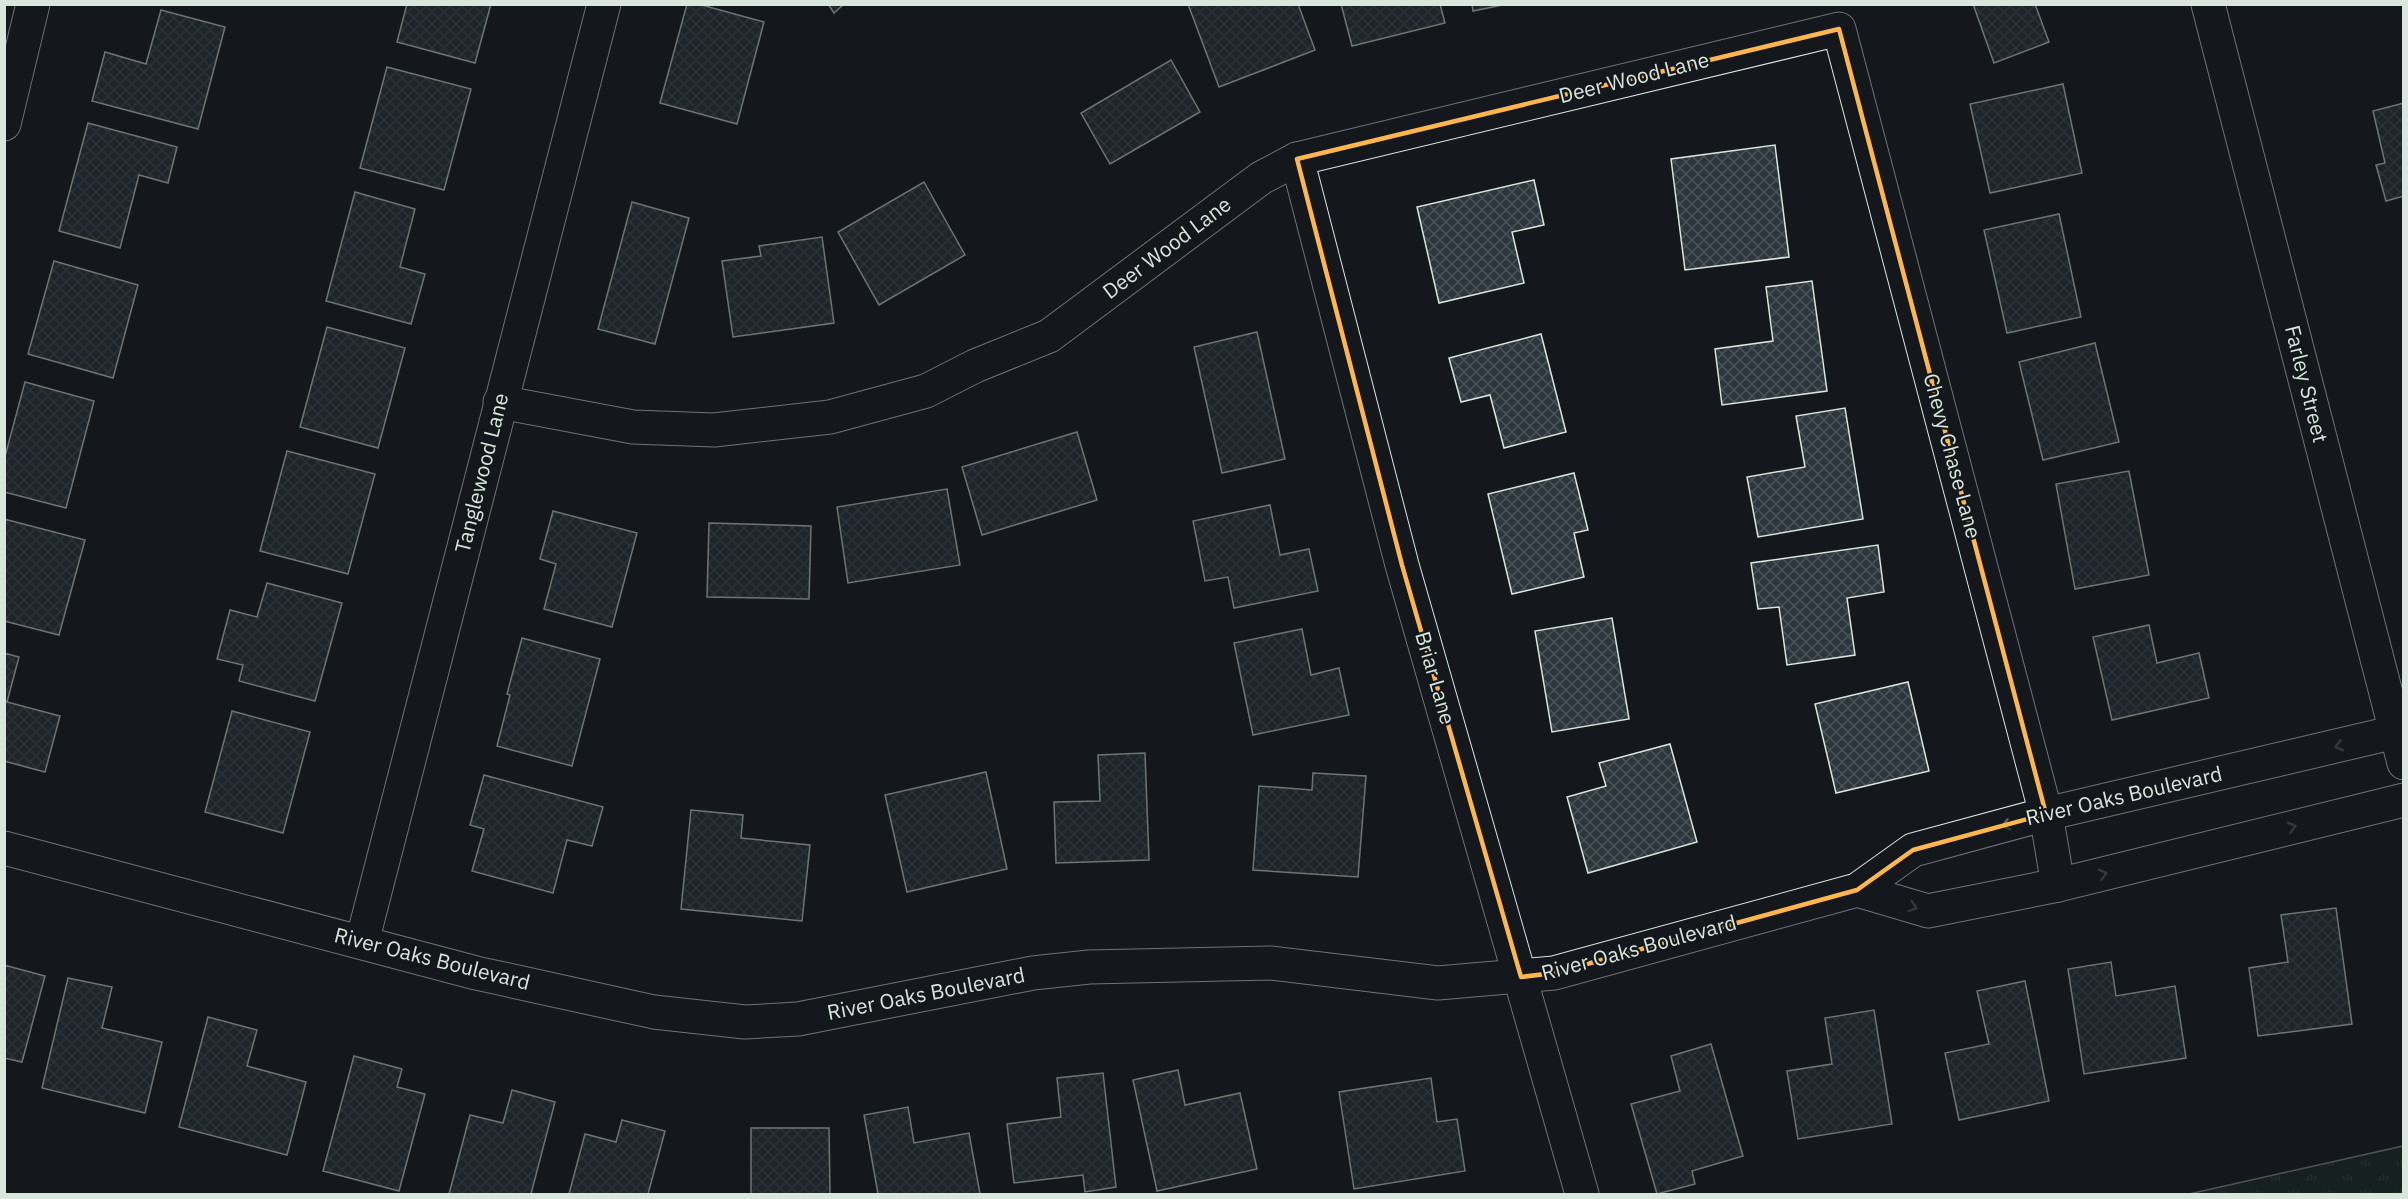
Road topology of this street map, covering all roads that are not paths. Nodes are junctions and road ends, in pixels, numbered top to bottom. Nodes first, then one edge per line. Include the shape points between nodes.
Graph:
1 (33, 4) edge
2 (604, 4) edge
3 (2208, 4) edge
4 (1839, 29) joint
5 (4, 124) edge
6 (1297, 159) junction
7 (500, 402) junction
8 (2401, 742) edge
9 (2403, 800) edge
10 (2046, 814) junction
11 (4, 848) edge
12 (2058, 885) junction
13 (1857, 890) junction
14 (362, 942) junction
15 (1521, 977) junction
16 (1582, 1194) edge

1 - 5 street
2 - 7 street, Tanglewood Lane
3 - 8 street, Farley Street
4 - 6 street, Deer Wood Lane
4 - 10 street, Chevy Chase Lane
6 - 7 street, Deer Wood Lane via 1261,178 1049,336 926,391 830,417 714,430 633,427
6 - 15 street, Briar Lane via 1402,565
7 - 14 street, Tanglewood Lane
8 -> 10 street, River Oaks Boulevard
12 -> 9 street
10 - 12 street, Chevy Chase Lane
10 -> 13 street, River Oaks Boulevard via 1913,850
11 - 14 street, River Oaks Boulevard
13 -> 12 street via 1928,911
13 - 15 street, River Oaks Boulevard via 1554,973
14 - 15 street, River Oaks Boulevard via 476,973 654,1012 745,1022 798,1019 1033,973 1089,967 1270,963 1438,983
15 - 16 street, Briar Lane

